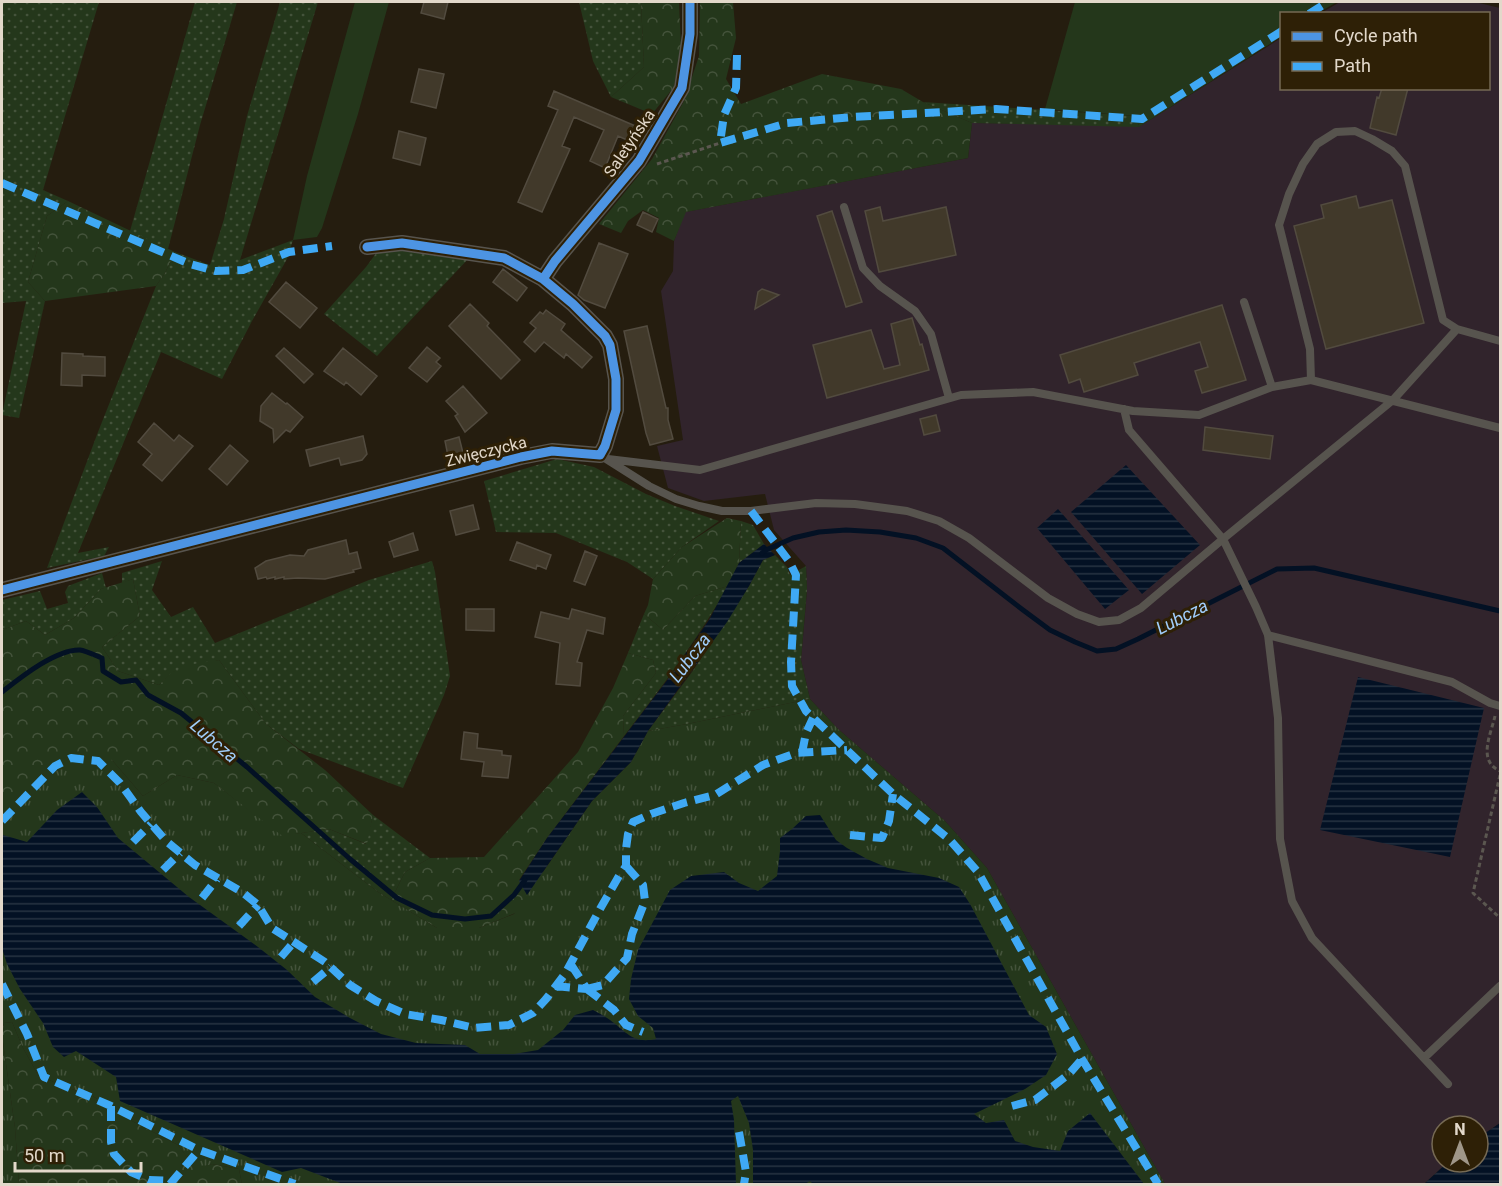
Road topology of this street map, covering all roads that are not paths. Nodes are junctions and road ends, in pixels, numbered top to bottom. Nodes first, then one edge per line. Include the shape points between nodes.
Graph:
1 (690, 2) edge
2 (844, 207) dead end
3 (367, 247) dead end
4 (543, 279) junction
5 (1244, 302) dead end
6 (1457, 329) junction
7 (1500, 341) edge
8 (1311, 380) junction
9 (1272, 387) junction
10 (949, 398) junction
11 (1393, 400) junction
12 (1124, 409) junction
13 (1500, 428) edge
14 (603, 456) junction
15 (1223, 539) junction
16 (2, 590) edge
17 (1268, 635) junction
18 (1499, 706) edge
19 (1500, 986) edge
20 (1424, 1058) junction
21 (1448, 1084) dead end

1 - 4 street, Saletyńska via 682,88 639,161
2 - 10 lane via 863,268 880,286 915,311 931,334
3 - 4 street via 402,243 504,258
4 - 14 street via 573,304 610,345 616,410
5 - 9 lane
6 - 7 lane
6 - 8 lane via 1443,320 1405,166 1392,151 1372,139 1355,131 1336,132 1317,144 1303,165 1279,225 1310,349
6 - 11 lane
8 - 9 lane
8 - 11 lane
9 - 12 lane via 1199,415
10 - 12 lane via 1033,392
10 - 14 lane via 700,470
11 - 13 lane
11 - 15 lane
12 - 15 lane via 1129,430
14 - 15 lane via 676,499 722,511 751,512 816,503 855,504 907,512 939,522 969,538 1048,598 1099,622 1119,620 1141,608
14 - 16 street, Zwięczycka via 552,451 521,457
15 - 17 lane
17 - 18 lane via 1452,682
17 - 20 lane via 1278,718 1280,839 1292,901 1312,938
19 - 20 lane
20 - 21 lane

